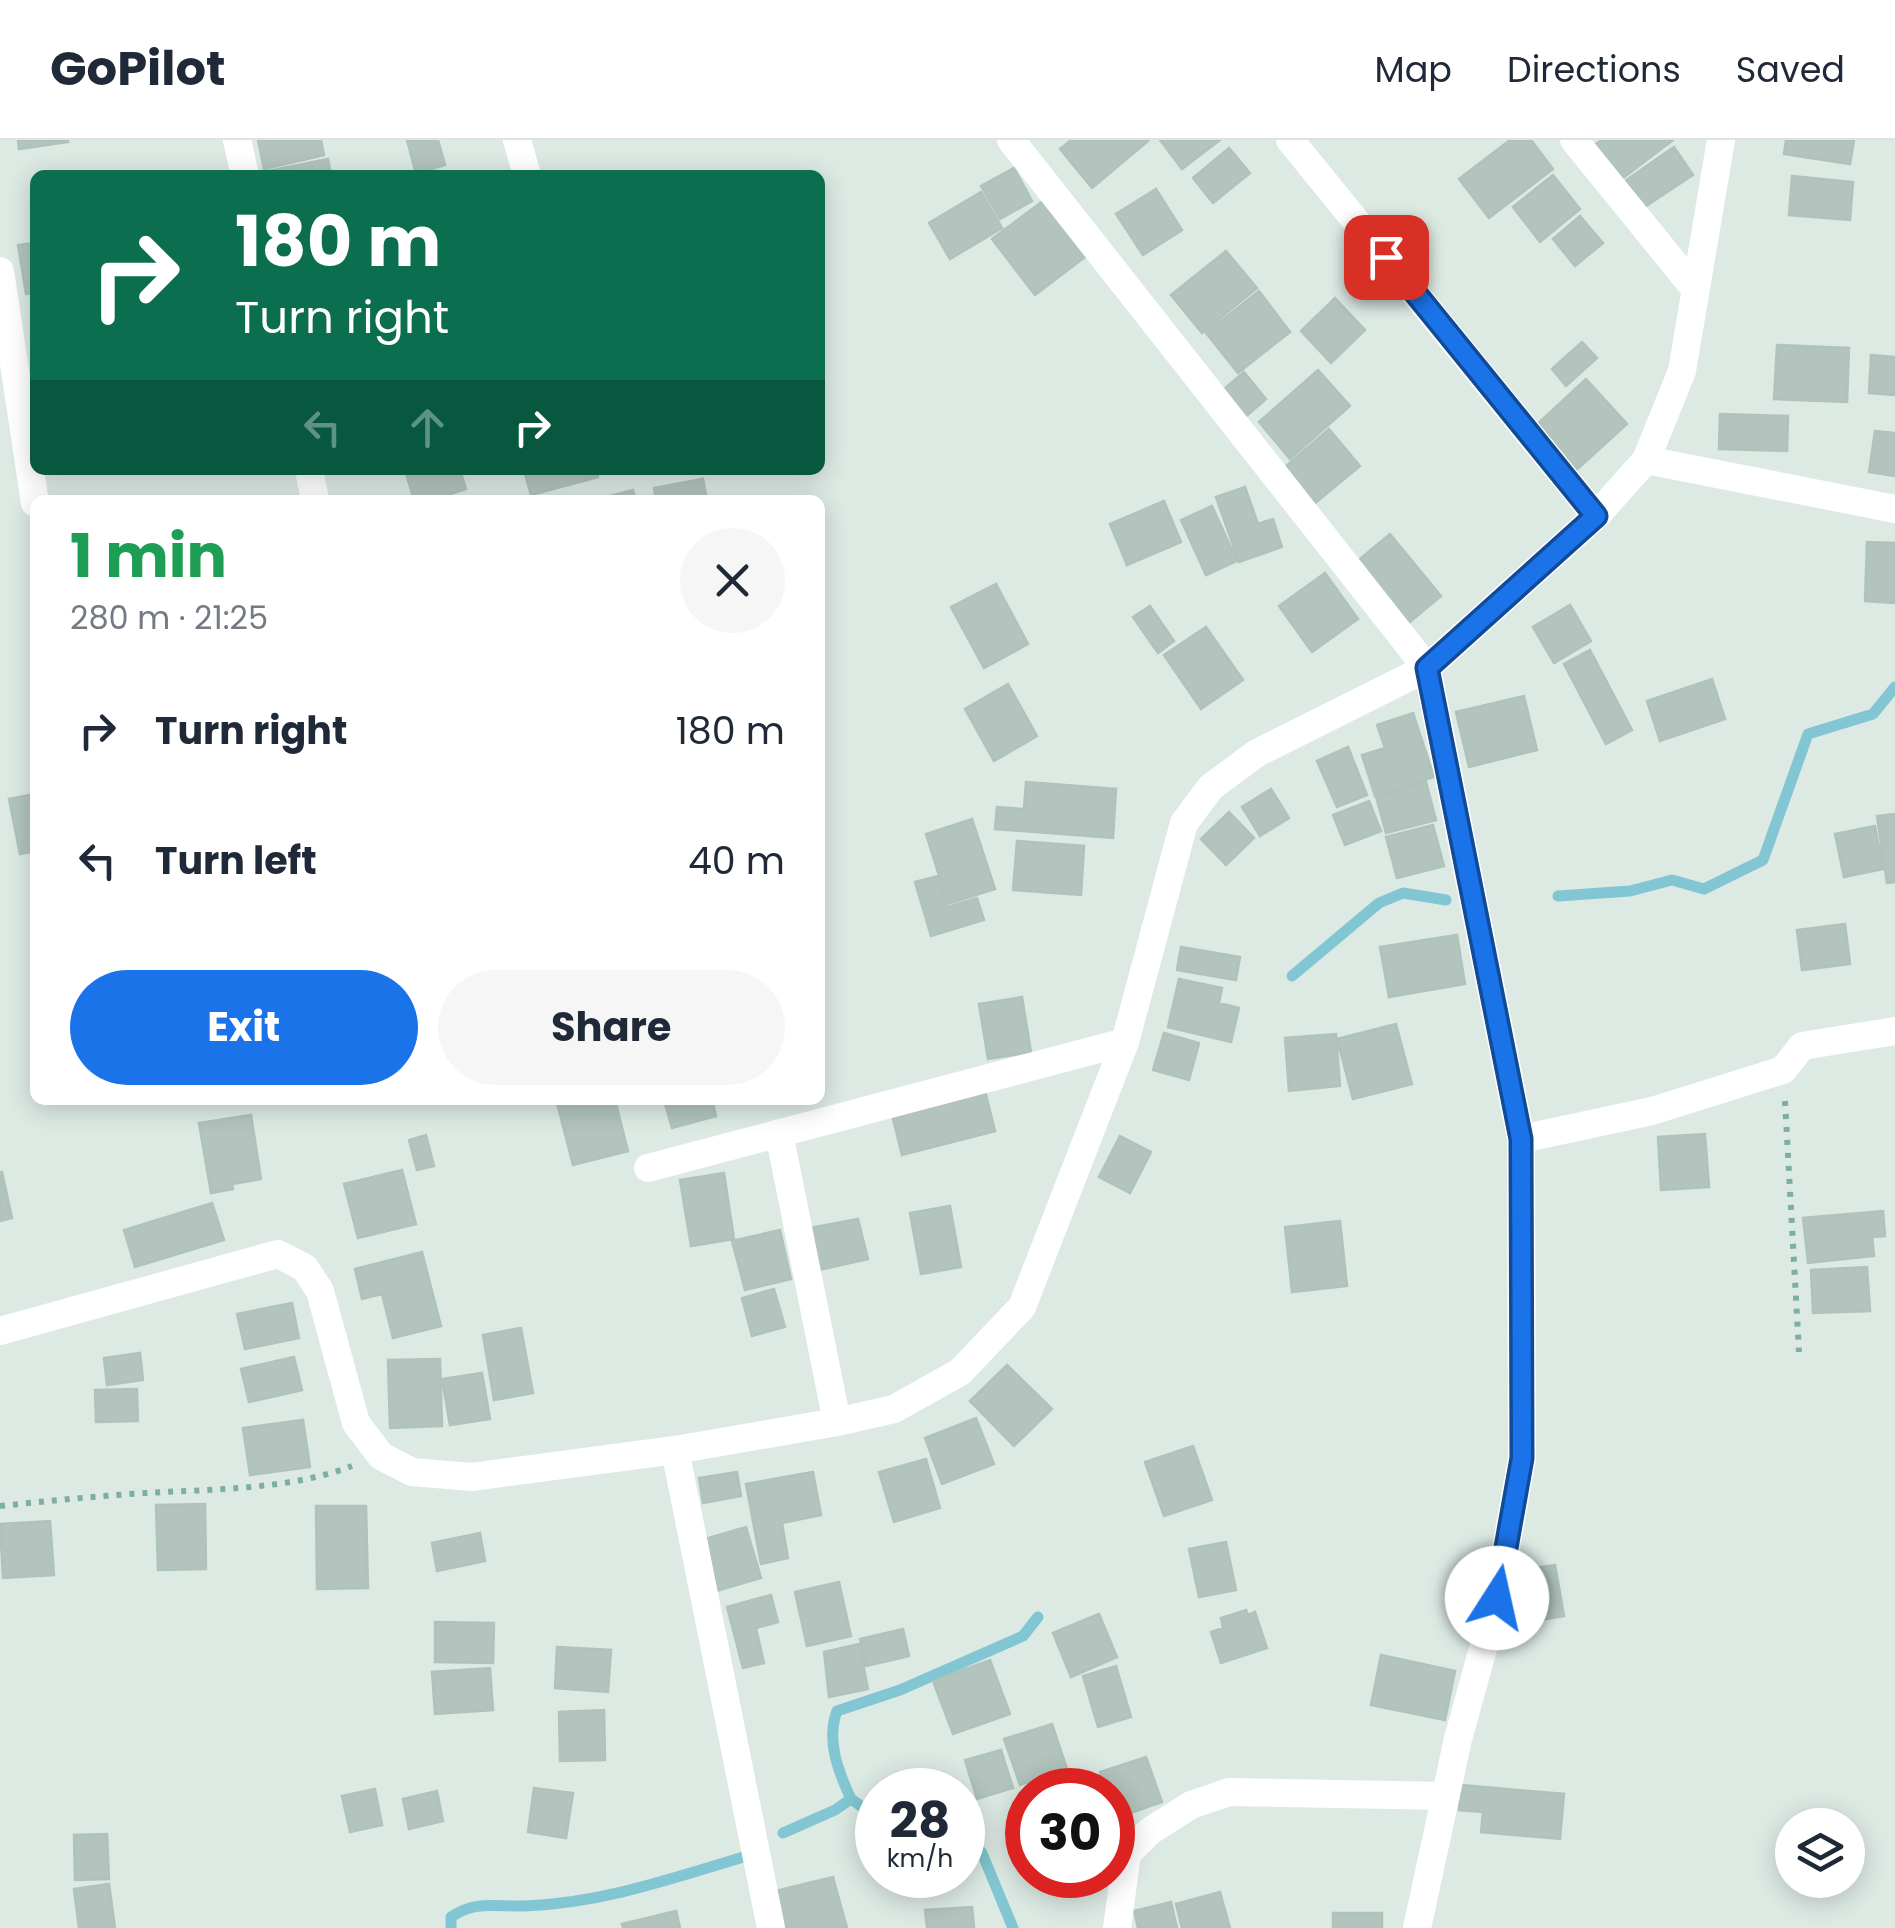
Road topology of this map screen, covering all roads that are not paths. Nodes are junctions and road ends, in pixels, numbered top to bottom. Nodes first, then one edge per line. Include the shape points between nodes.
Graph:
1 (237, 140) edge
2 (516, 140) edge
3 (1010, 140) edge
4 (1290, 140) edge
5 (1574, 140) edge
6 (1720, 140) edge
7 (244, 170) edge
8 (526, 170) edge
9 (0, 271) edge
10 (1696, 289) junction
11 (1646, 460) junction
12 (30, 470) edge
13 (1895, 509) edge
14 (1596, 516) junction
15 (1427, 668) junction
16 (1895, 1031) edge
17 (1125, 1042) junction
18 (779, 1134) junction
19 (1521, 1139) junction
20 (648, 1168) dead end
21 (0, 1331) edge
22 (837, 1422) junction
23 (675, 1450) junction
24 (1446, 1796) junction
25 (772, 1928) edge
26 (1117, 1928) edge
27 (1418, 1928) edge

1 - 7 street
2 - 8 street
3 - 15 street
4 - 14 street
5 - 10 street
6 - 10 street
9 - 12 street
10 - 11 street via 1682,371
11 - 13 street
11 - 14 street
14 - 15 street
15 - 17 street via 1257,752 1211,787 1184,823
15 - 19 street
16 - 19 street via 1802,1046 1783,1070 1652,1111
17 - 18 street
17 - 22 street via 1022,1307 960,1372 894,1409
18 - 20 street
18 - 22 street
19 - 24 street via 1522,1458 1497,1598
21 - 23 street via 278,1254 305,1268 320,1291 356,1423 382,1456 412,1472 472,1477
22 - 23 street
23 - 25 street
24 - 26 street via 1228,1792 1191,1806 1128,1854
24 - 27 street

